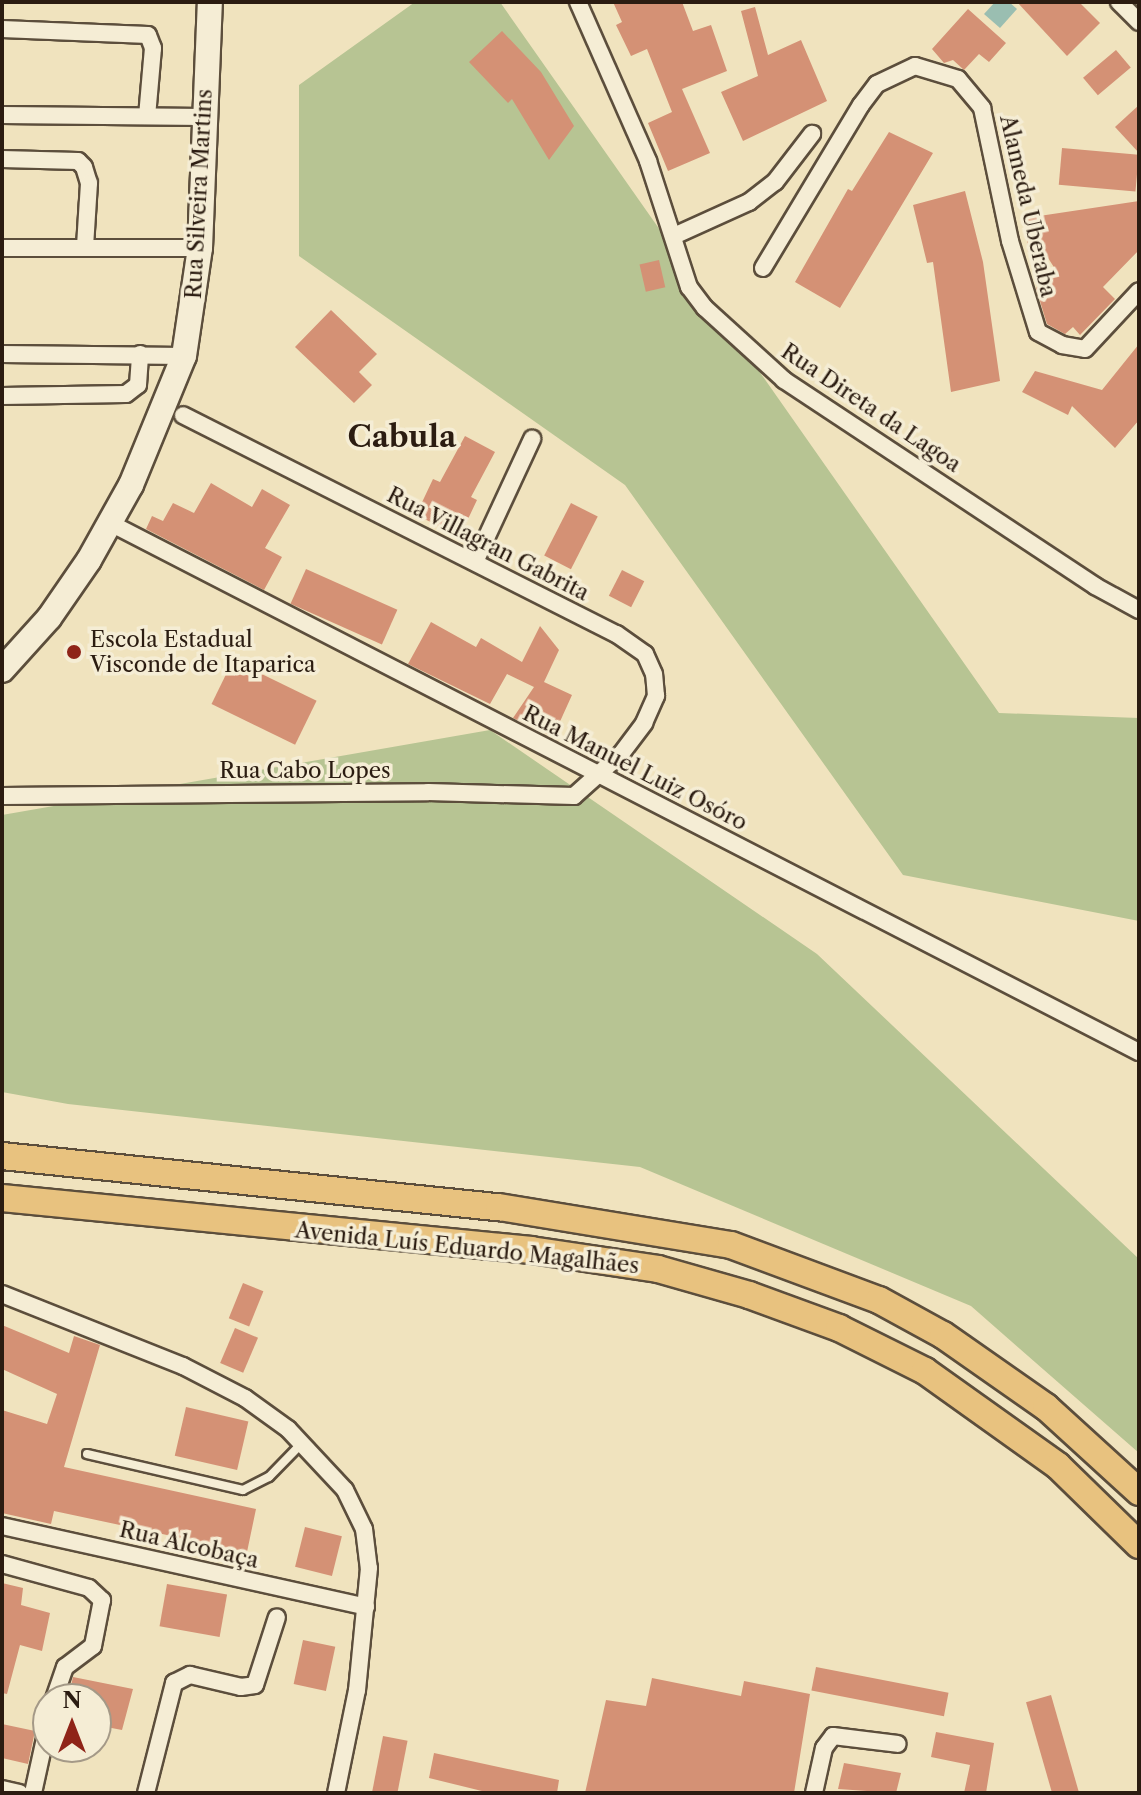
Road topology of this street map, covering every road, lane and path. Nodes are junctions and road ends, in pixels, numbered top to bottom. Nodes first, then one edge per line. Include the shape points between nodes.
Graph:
1 (210, 2) edge
2 (578, 2) edge
3 (1119, 2) edge
4 (1139, 22) edge
5 (2, 29) edge
6 (2, 115) edge
7 (147, 116) junction
8 (204, 117) junction
9 (812, 134) dead end
10 (2, 159) edge
11 (676, 235) junction
12 (85, 247) junction
13 (2, 248) edge
14 (200, 248) junction
15 (763, 268) dead end
16 (1139, 291) edge
17 (2, 354) edge
18 (140, 354) junction
19 (184, 356) junction
20 (2, 396) edge
21 (183, 415) dead end
22 (532, 439) dead end
23 (110, 523) junction
24 (475, 562) junction
25 (1139, 610) edge
26 (2, 670) edge
27 (600, 775) junction
28 (2, 796) edge
29 (1139, 1052) edge
30 (2, 1156) edge
31 (2, 1198) edge
32 (2, 1294) edge
33 (303, 1442) junction
34 (87, 1454) dead end
35 (1139, 1492) edge
36 (2, 1526) edge
37 (1139, 1545) edge
38 (2, 1564) edge
39 (366, 1607) junction
40 (277, 1617) dead end
41 (60, 1683) edge
42 (898, 1744) dead end
43 (40, 1763) edge
44 (2, 1789) edge
45 (20, 1793) edge
46 (33, 1793) edge
47 (146, 1793) edge
48 (336, 1793) edge
49 (814, 1793) edge

1 - 8 main road, Rua Silveira Martins
2 - 11 street, Rua Direta da Lagoa
3 - 4 street
5 - 7 street via 148,35 153,48
6 - 7 street
7 - 8 street
8 - 14 main road, Rua Silveira Martins
9 - 11 street via 784,173 749,202
10 - 12 street via 78,161 84,167 89,183
11 - 25 street, Rua Direta da Lagoa via 689,287 784,380
12 - 13 street
12 - 14 street
14 - 19 main road, Rua Silveira Martins
15 - 16 street, Alameda Uberaba via 861,105 893,73 915,66 958,79 982,108 1010,241 1038,332 1062,345 1085,349
17 - 18 street
18 - 19 street
18 - 20 street via 138,385 126,394
19 - 23 main road, Rua Silveira Martins
21 - 24 street, Rua Villagran Gabrita
22 - 24 street
23 - 26 main road, Rua Silveira Martins via 49,618
23 - 27 street, Rua Manuel Luiz Osóro
24 - 27 street, Rua Villagran Gabrita via 645,654 656,696 644,723
27 - 28 street, Rua Cabo Lopes via 574,796
27 - 29 street, Rua Manuel Luiz Osóro
30 - 35 main road, Avenida Luís Eduardo Magalhães via 499,1207 731,1245 879,1300 943,1335 1046,1407
31 - 37 main road, Avenida Luís Eduardo Magalhães via 531,1250 658,1269 749,1295 839,1328 925,1371 1058,1466
32 - 33 street via 183,1366 245,1398
33 - 34 lane via 269,1477 243,1490
33 - 39 street via 345,1490 364,1529
36 - 39 street, Rua Alcobaça
38 - 41 street via 89,1588 102,1600 93,1646 65,1667
39 - 48 street via 357,1690
40 - 47 street via 259,1682 251,1688 190,1675 174,1683
42 - 49 street via 833,1736 824,1748
43 - 46 street
44 - 45 street

